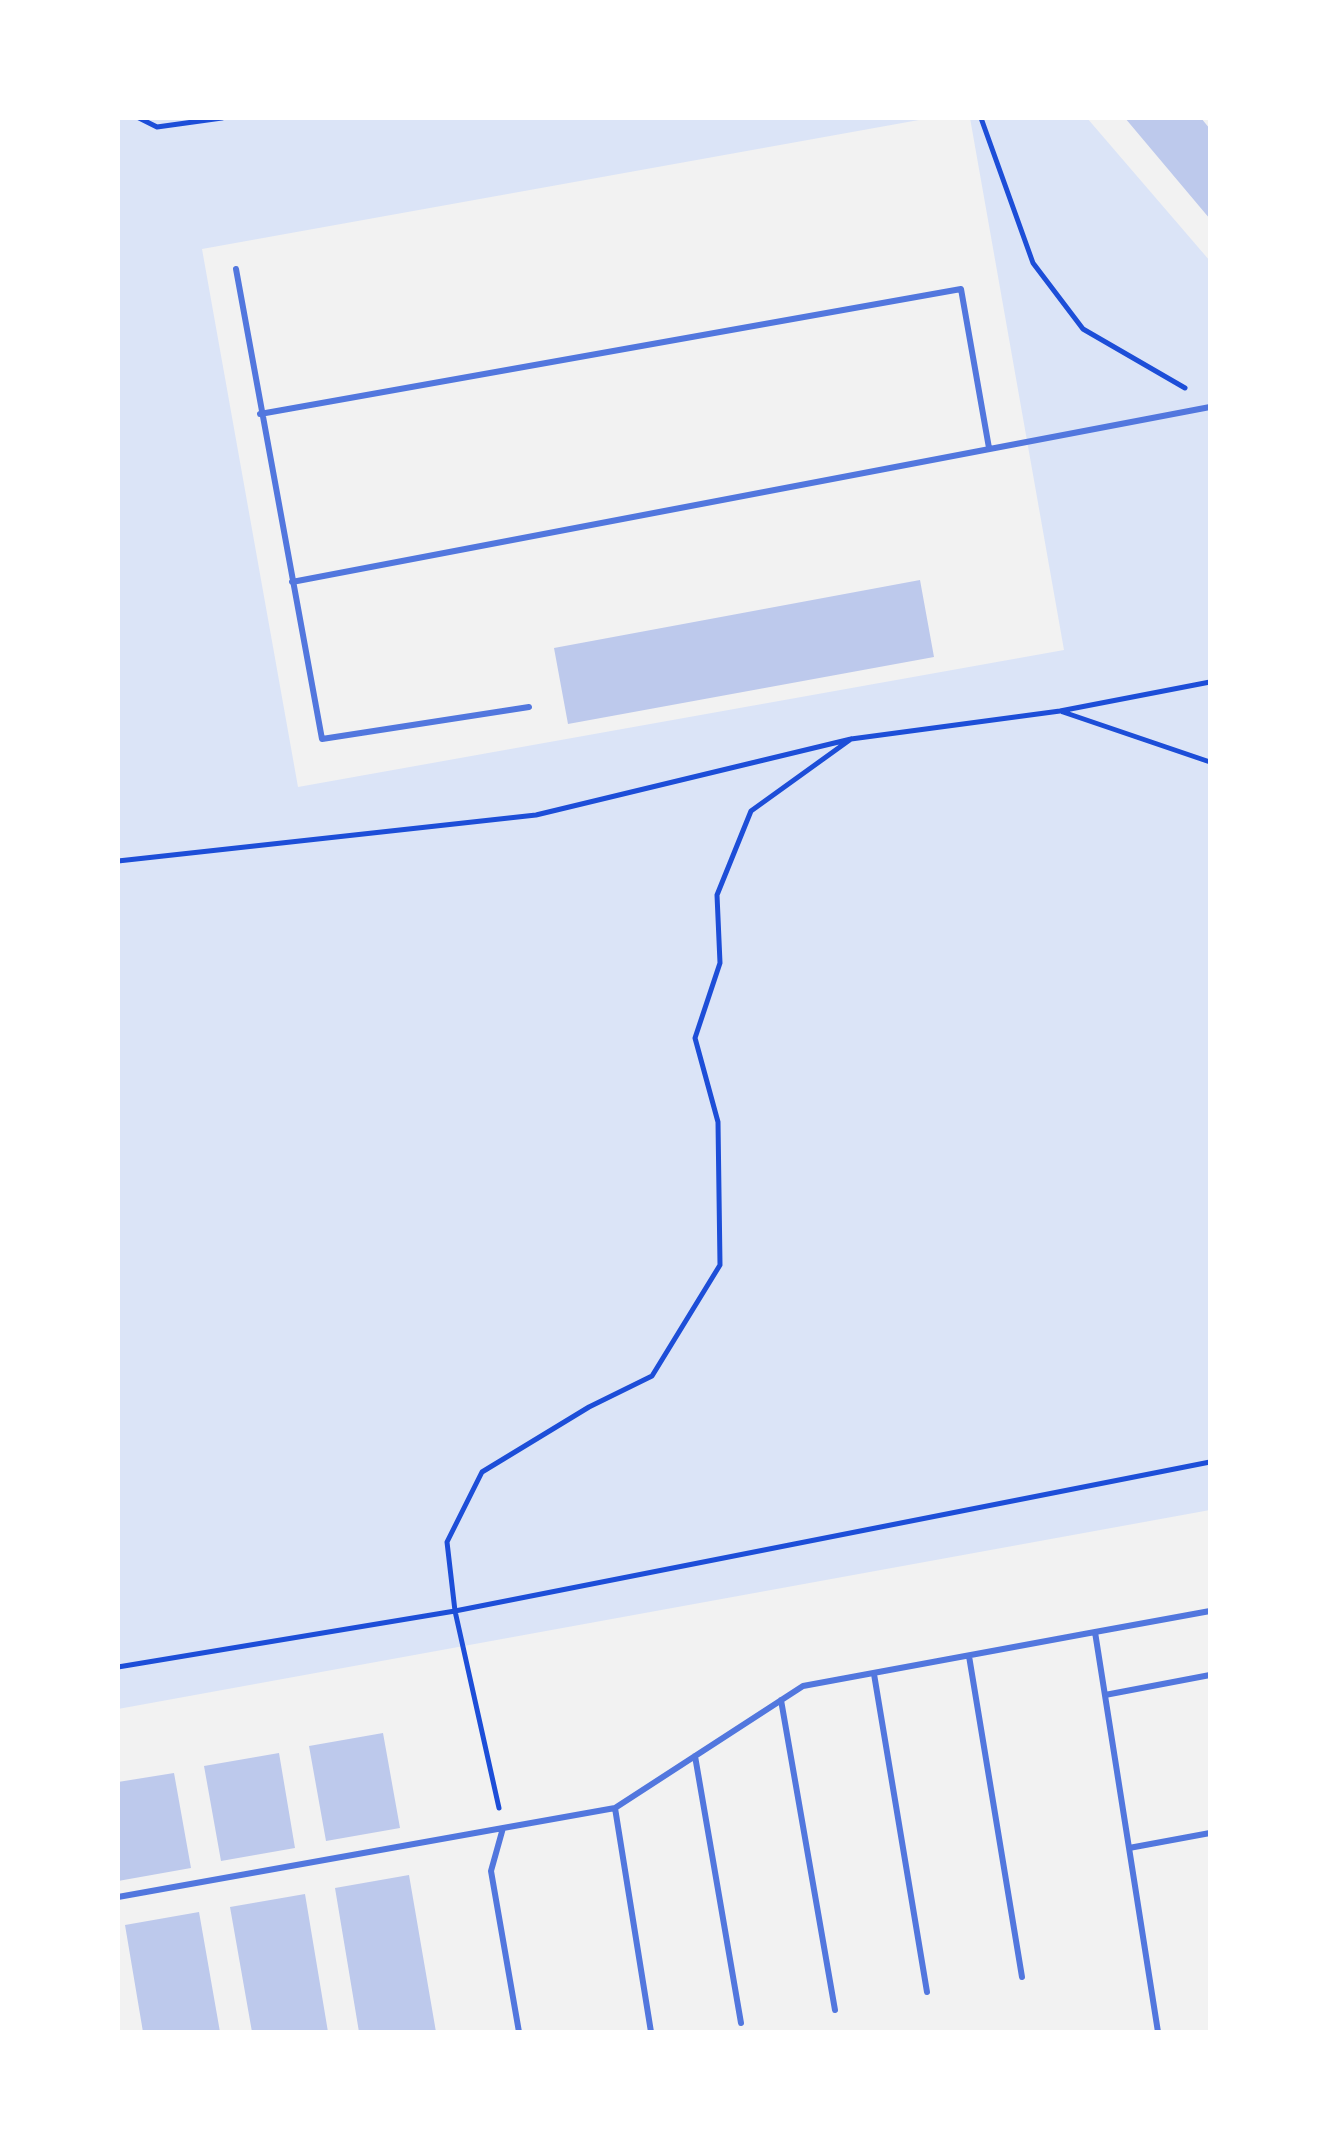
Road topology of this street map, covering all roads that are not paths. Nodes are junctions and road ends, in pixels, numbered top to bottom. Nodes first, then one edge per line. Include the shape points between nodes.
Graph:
1 (236, 269) dead end
2 (1210, 407) edge
3 (260, 414) junction
4 (989, 448) junction
5 (292, 582) junction
6 (529, 707) dead end
7 (1210, 1611) edge
8 (1095, 1632) junction
9 (969, 1656) junction
10 (874, 1674) junction
11 (1210, 1675) edge
12 (1105, 1695) junction
13 (781, 1700) junction
14 (695, 1756) junction
15 (615, 1808) junction
16 (503, 1828) junction
17 (1210, 1833) edge
18 (1129, 1848) junction
19 (118, 1897) edge
20 (1022, 1977) dead end
21 (927, 1992) dead end
22 (835, 2010) dead end
23 (741, 2023) dead end
24 (519, 2032) edge
25 (651, 2032) edge
26 (1158, 2032) edge

1 - 3 lane
2 - 4 lane
3 - 4 lane via 961,289
3 - 5 lane
4 - 5 lane
5 - 6 lane via 322,739
7 - 8 lane
8 - 9 lane
8 - 12 lane
9 - 10 lane
9 - 20 lane
10 - 13 lane via 803,1686
10 - 21 lane
11 - 12 lane
12 - 18 lane
13 - 14 lane
13 - 22 lane
14 - 15 lane
14 - 23 lane
15 - 16 lane
15 - 25 lane
16 - 19 lane
16 - 24 lane via 491,1871
17 - 18 lane
18 - 26 lane

